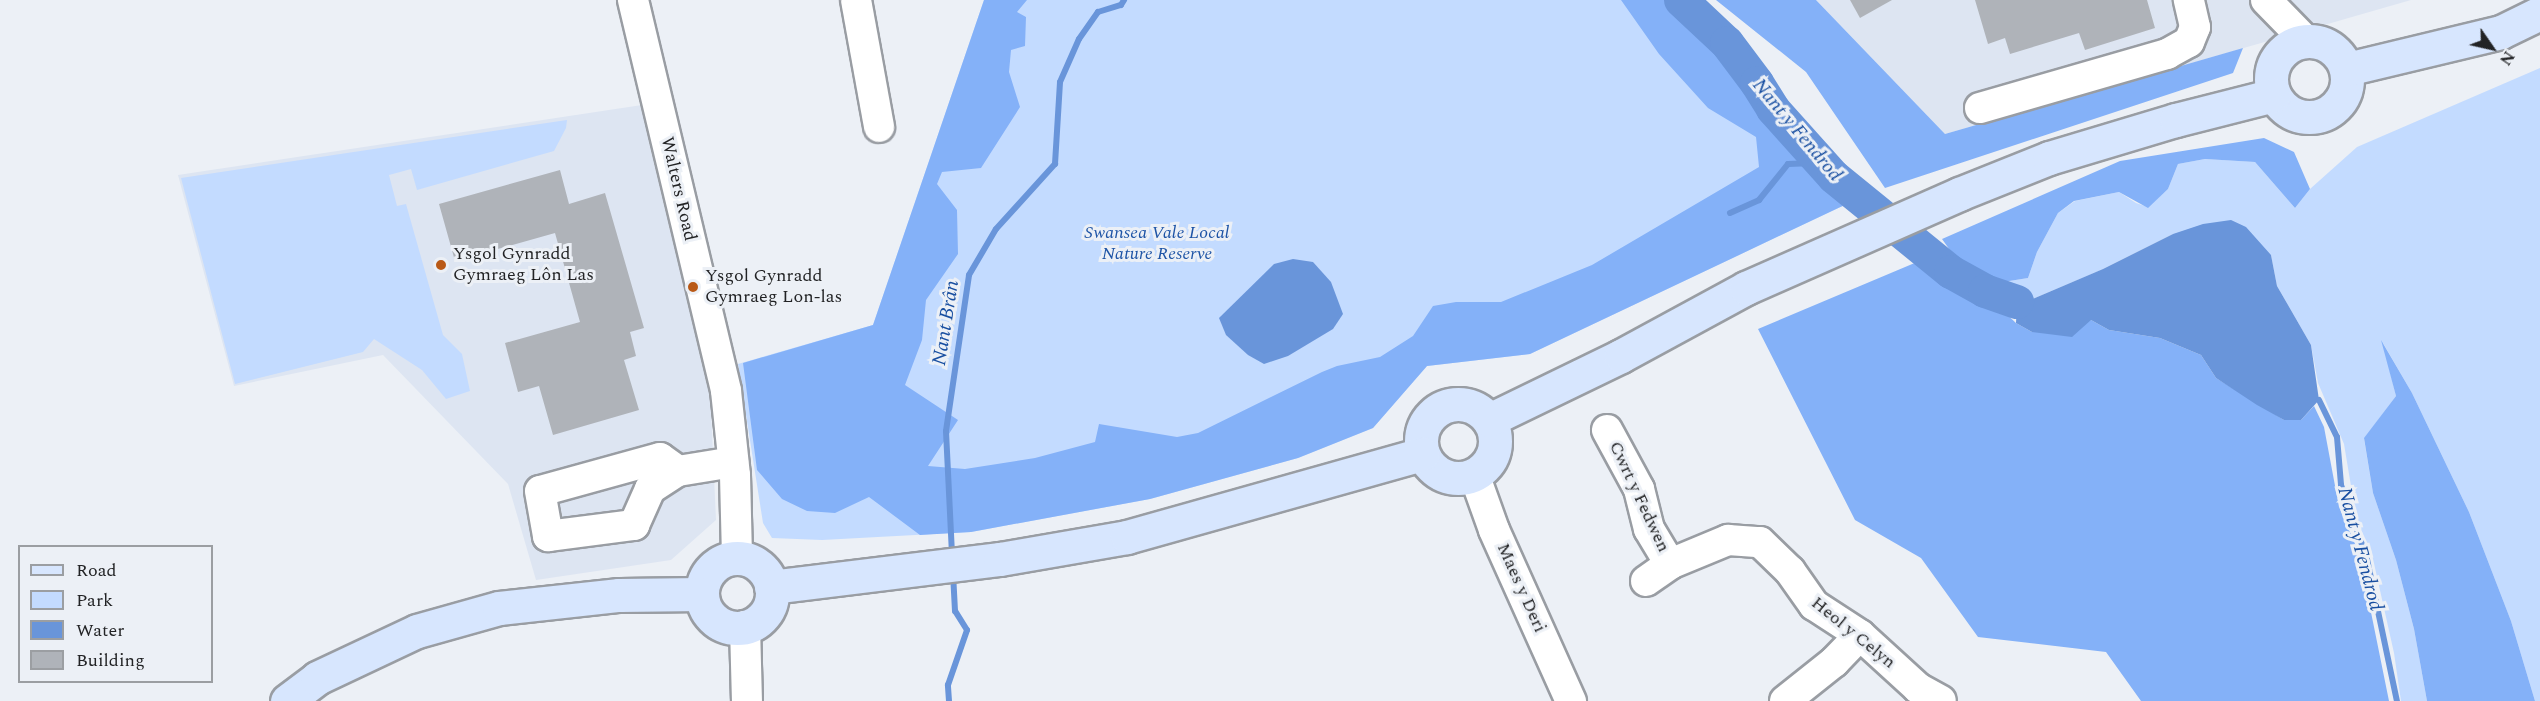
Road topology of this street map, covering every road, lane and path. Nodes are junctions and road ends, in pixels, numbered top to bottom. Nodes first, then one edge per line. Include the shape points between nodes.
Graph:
1 (633, 0) edge
2 (856, 0) edge
3 (2189, 0) edge
4 (2266, 0) edge
5 (2540, 13) edge
6 (2306, 41) junction
7 (2347, 69) junction
8 (2274, 95) junction
9 (1980, 108) dead end
10 (879, 127) dead end
11 (1488, 420) junction
12 (1607, 430) dead end
13 (1423, 453) junction
14 (733, 462) junction
15 (678, 471) dead end
16 (1474, 474) junction
17 (738, 558) junction
18 (1670, 564) junction
19 (1646, 581) dead end
20 (771, 586) junction
21 (702, 594) junction
22 (746, 626) junction
23 (1860, 635) junction
24 (287, 701) edge
25 (747, 701) edge
26 (1571, 701) edge
27 (1785, 701) edge
28 (1941, 701) edge

1 - 14 street, Walters Road via 726,391
2 - 10 street
3 - 9 street via 2194,27 2189,42 2167,54
4 - 6 street
5 - 7 main road via 2501,32
6 - 7 main road via 2330,47
6 - 8 main road via 2284,51 2275,61 2271,82
7 - 8 main road via 2348,82 2342,100 2320,116 2299,116 2287,110
8 - 11 main road via 2049,158 1868,232 1746,288 1621,356
11 - 13 main road via 1467,404 1441,407 1423,427
11 - 16 main road via 1494,450 1490,460
12 - 18 street, Cwrt y Fedwen via 1639,489 1649,529
13 - 16 main road via 1428,463 1444,475
13 - 20 main road via 1127,537 1000,559
14 - 15 street
14 - 17 street, Walters Road
16 - 26 street, Maes y Deri via 1494,530
17 - 20 main road via 759,566
17 - 21 main road via 711,568
18 - 19 street, Heol y Celyn
18 - 23 street, Heol y Celyn via 1728,540 1760,542 1790,571 1814,605
20 - 22 main road via 766,611
21 - 22 main road via 711,617 721,624
21 - 24 main road via 619,595 499,608 417,631 317,678
22 - 25 street
23 - 27 street via 1834,662
23 - 28 street, Heol y Celyn via 1918,688

